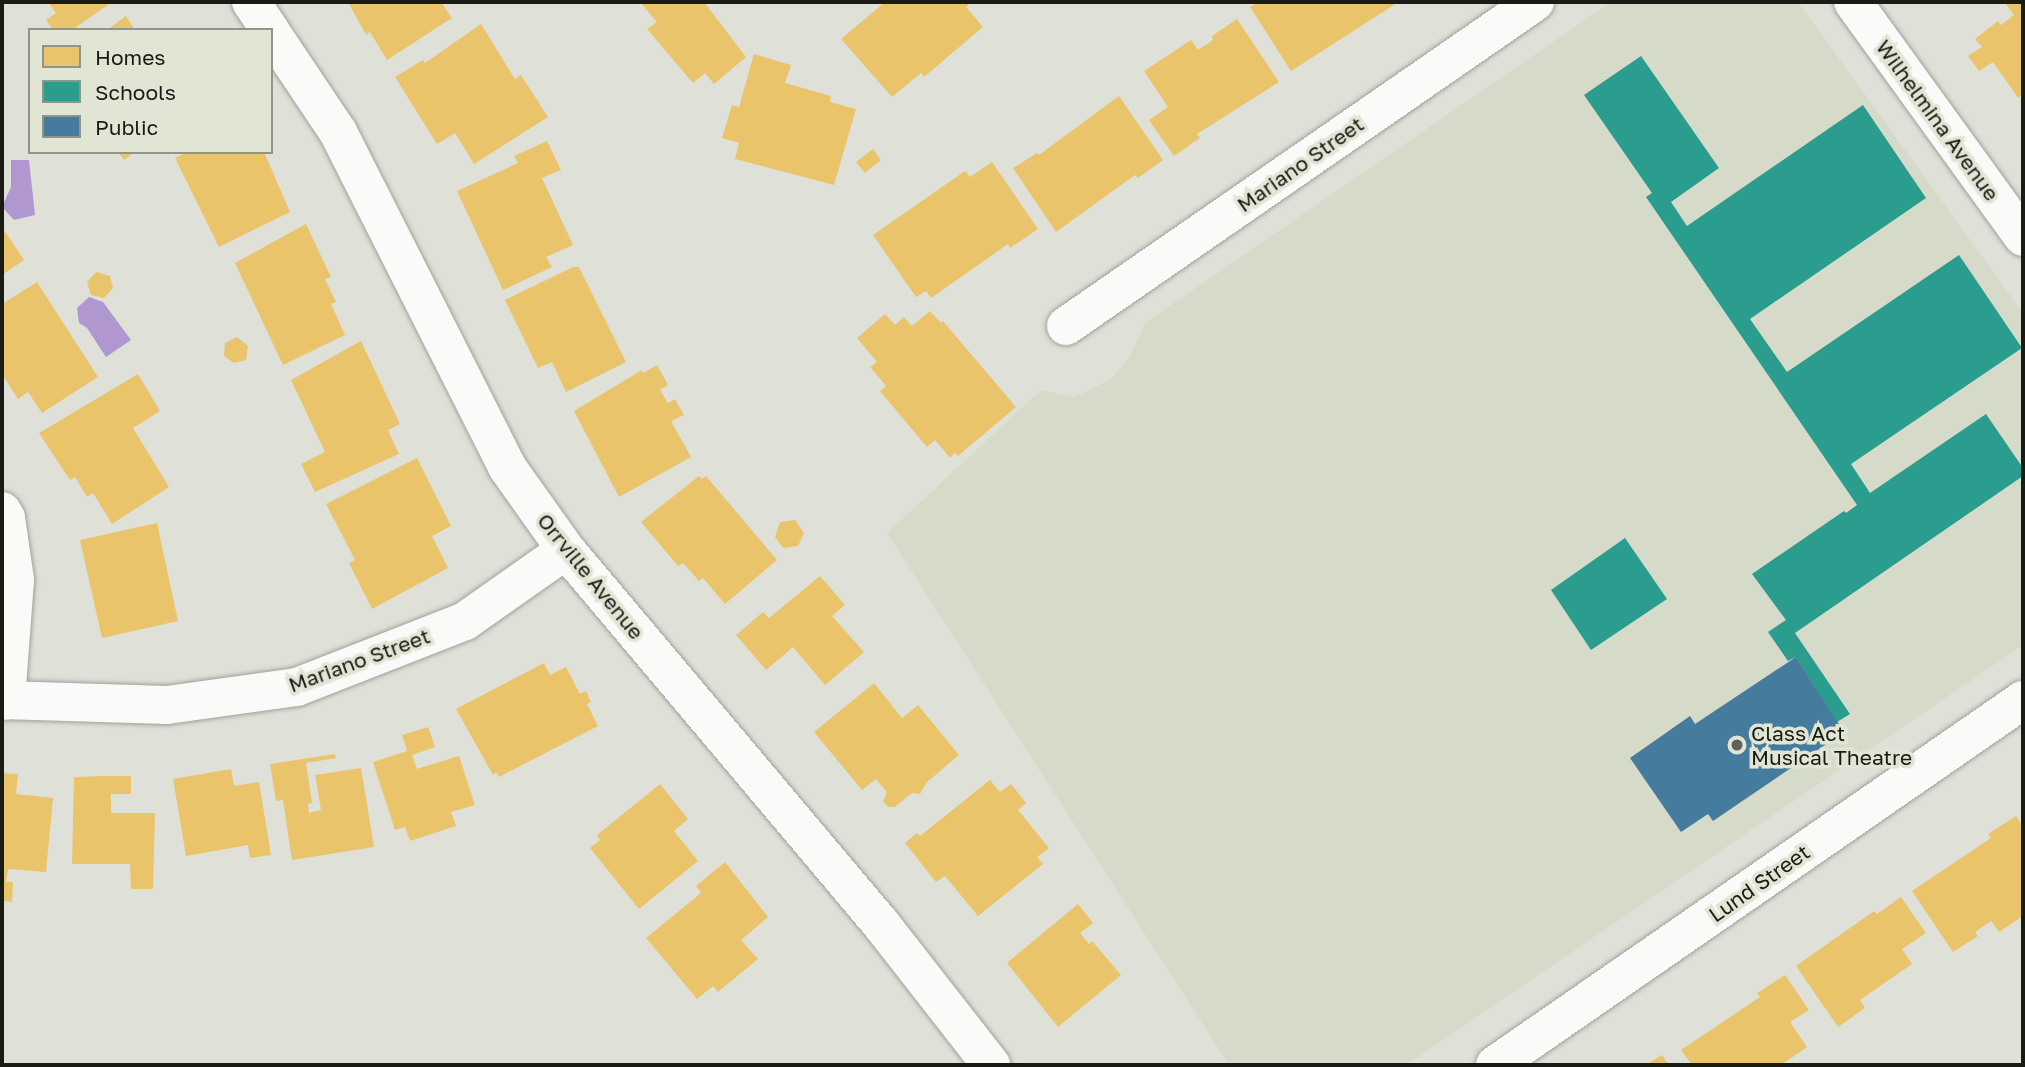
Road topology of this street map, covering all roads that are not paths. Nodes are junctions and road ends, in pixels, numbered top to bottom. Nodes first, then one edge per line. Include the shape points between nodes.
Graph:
1 (251, 2) edge
2 (1535, 2) edge
3 (1853, 2) edge
4 (269, 28) edge
5 (273, 34) edge
6 (2011, 195) edge
7 (2023, 237) edge
8 (1066, 326) dead end
9 (2, 511) edge
10 (566, 550) junction
11 (4, 701) edge
12 (2023, 701) edge
13 (991, 1065) edge
14 (1495, 1065) edge

1 - 4 street, Orrville Avenue
2 - 8 street, Mariano Street
3 - 6 street, Wilhelmina Avenue
5 - 10 street, Orrville Avenue via 338,132 507,467
6 - 7 street, Wilhelmina Avenue
9 - 11 street via 15,579
10 - 11 street, Mariano Street via 465,621 297,687 167,705
10 - 13 street, Orrville Avenue via 881,924
12 - 14 street, Lund Street

